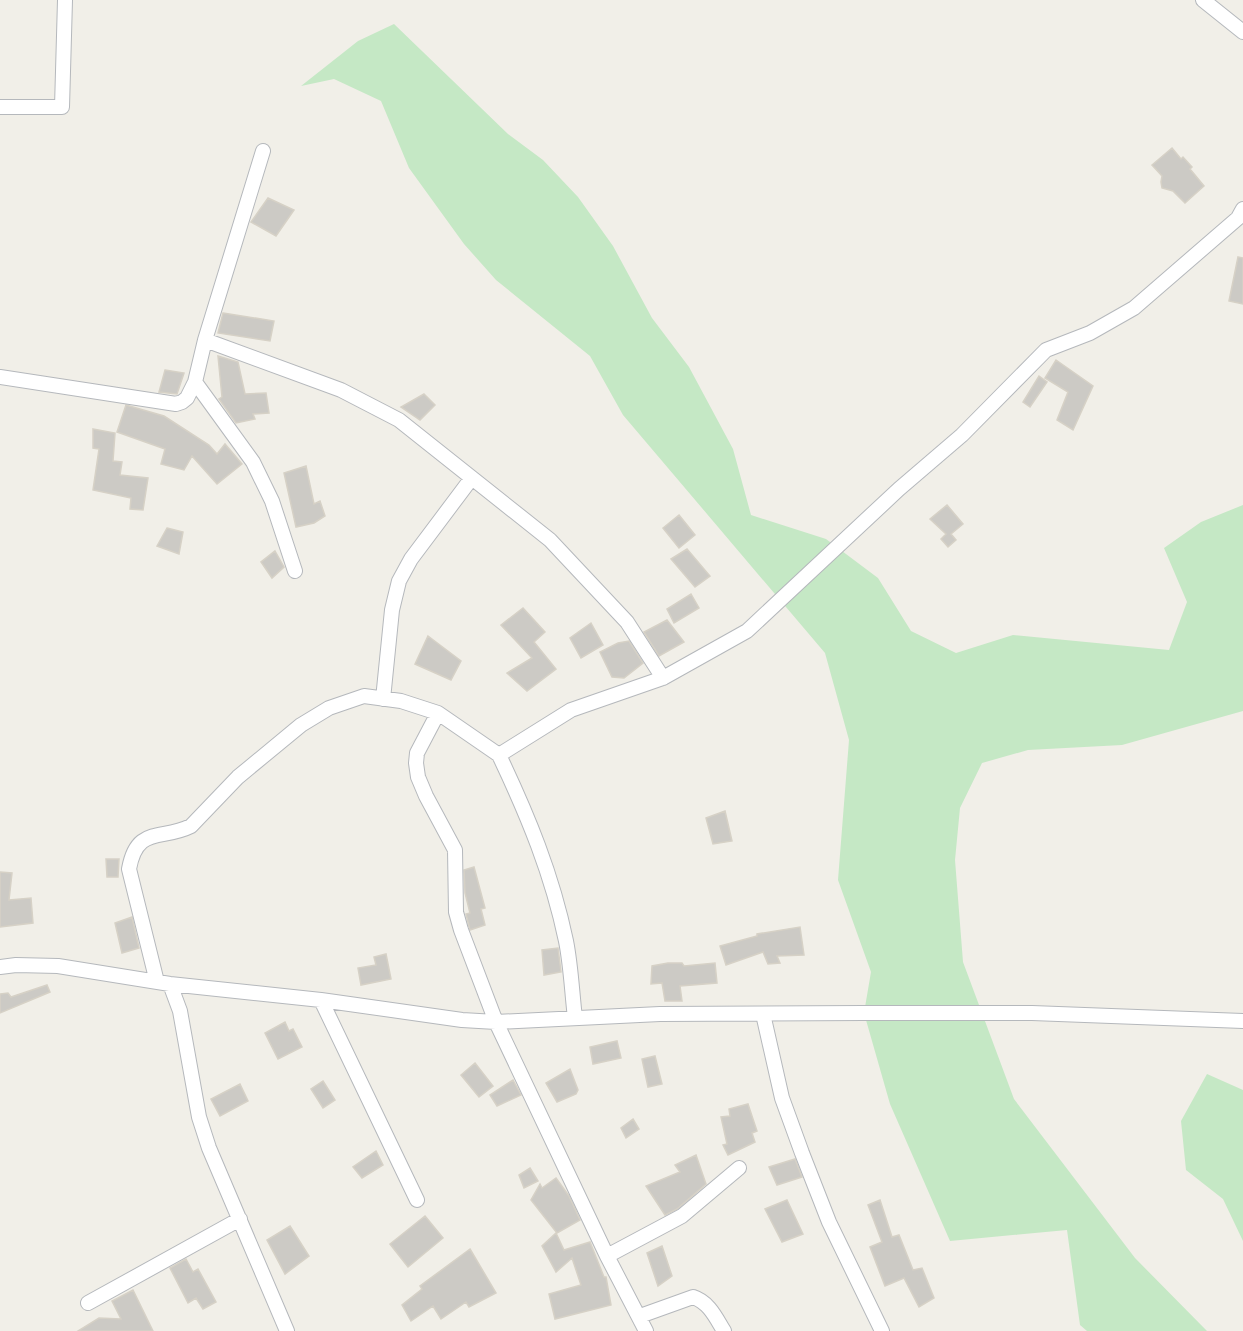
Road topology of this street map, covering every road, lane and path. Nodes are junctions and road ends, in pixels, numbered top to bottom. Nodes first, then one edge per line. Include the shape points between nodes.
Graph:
1 (65, 0) edge
2 (1203, 0) edge
3 (1243, 32) edge
4 (0, 106) edge
5 (263, 151) dead end
6 (1243, 209) edge
7 (206, 340) junction
8 (0, 377) edge
9 (195, 382) junction
10 (471, 479) junction
11 (295, 571) dead end
12 (663, 678) junction
13 (383, 699) junction
14 (438, 713) junction
15 (499, 755) junction
16 (0, 967) edge
17 (164, 983) junction
18 (321, 1000) junction
19 (763, 1014) junction
20 (575, 1018) junction
21 (1243, 1021) edge
22 (496, 1022) junction
23 (739, 1168) dead end
24 (417, 1200) dead end
25 (240, 1219) junction
26 (607, 1256) junction
27 (88, 1303) dead end
28 (640, 1316) junction
29 (287, 1331) edge
30 (646, 1331) edge
31 (724, 1331) edge
32 (882, 1331) edge

1 - 4 street via 62,107
2 - 3 street
5 - 7 street
6 - 12 street via 1238,218 1134,308 1090,333 1046,350 962,435 747,632
7 - 9 street
7 - 10 street via 341,390 399,420
8 - 9 street via 176,404 187,398
9 - 11 street via 253,462 275,510
10 - 12 street via 550,540 627,622
10 - 13 street via 399,581 392,610
12 - 15 street via 571,710
13 - 14 street
13 - 17 street via 364,696 329,708 300,725 238,777 191,826 149,838 132,851 129,869
14 - 15 street
14 - 22 street via 417,753 418,777 455,850 456,912
15 - 20 street via 528,816 549,875 566,942
16 - 17 street via 58,966
17 - 18 street
17 - 25 street via 180,1011 199,1117
18 - 22 street
18 - 24 street
19 - 20 street
19 - 21 street via 1032,1013
19 - 32 street via 782,1098 802,1153 829,1222
20 - 22 street
22 - 26 street
23 - 26 street via 682,1216
25 - 27 street
25 - 29 street
26 - 28 street
28 - 30 street
28 - 31 street via 693,1297 708,1305

